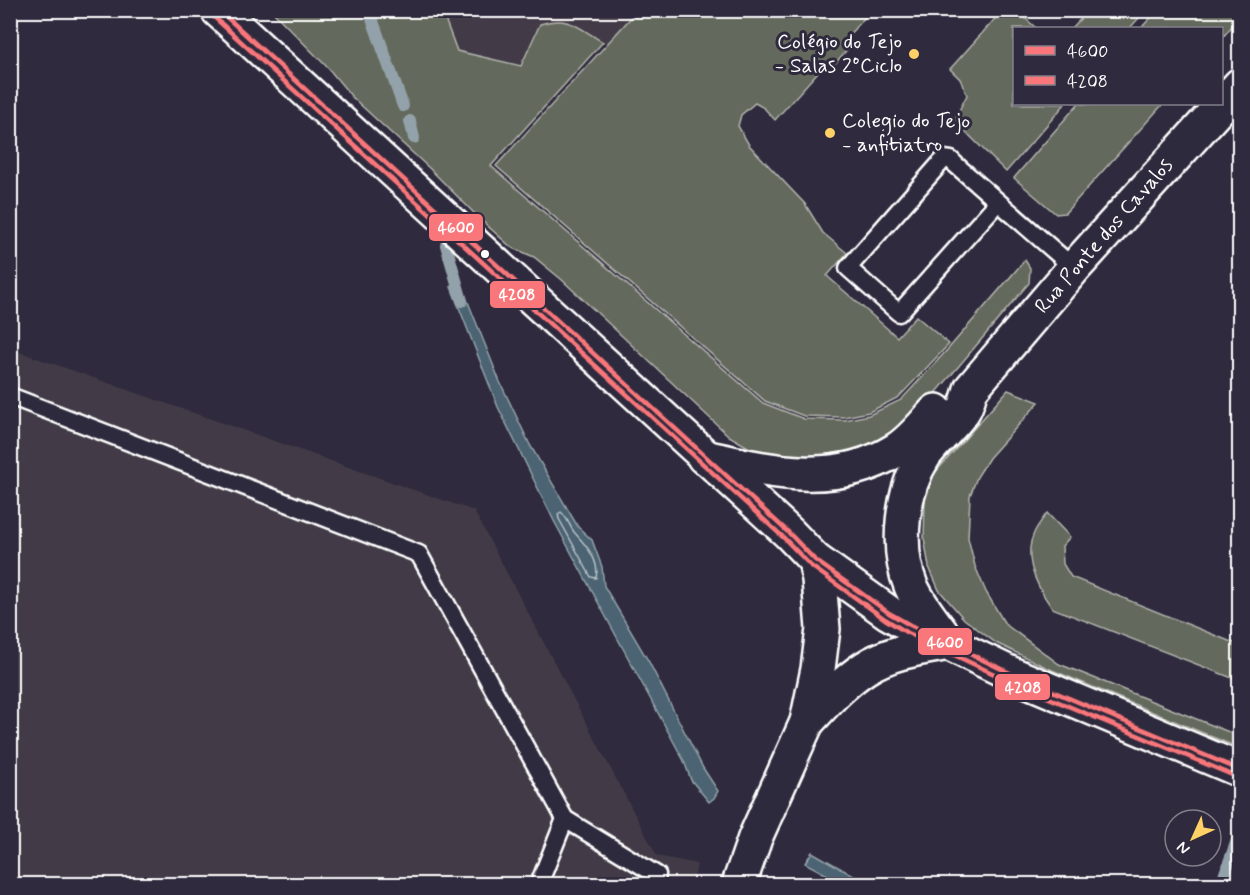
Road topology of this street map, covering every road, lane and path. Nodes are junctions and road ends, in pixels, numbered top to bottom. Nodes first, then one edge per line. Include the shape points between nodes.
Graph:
1 (218, 10) edge
2 (1239, 85) edge
3 (1223, 103) edge
4 (1221, 105) edge
5 (998, 202) junction
6 (1074, 268) junction
7 (971, 389) junction
8 (10, 396) edge
9 (704, 457) junction
10 (815, 560) junction
11 (949, 643) junction
12 (807, 722) junction
13 (1239, 770) edge
14 (565, 819) junction
15 (539, 885) edge
16 (655, 885) edge
17 (740, 885) edge

1 - 9 street
2 - 3 street, Rua Ponte dos Cavalos
4 - 6 street, Rua Ponte dos Cavalos
5 - 5 lane via 951,160 944,159 848,268 899,313
5 - 6 lane
6 - 7 street, Rua Ponte dos Cavalos
7 - 9 street via 950,396 896,450 860,466 801,474
7 - 11 street via 964,410 925,455 914,475 904,511 903,541 910,584
8 - 14 lane via 419,555
9 - 10 street
10 - 11 street via 889,613
10 - 12 street via 823,629
11 - 12 street via 897,654 866,668
11 - 13 street via 1014,675
12 - 17 street via 755,838
14 - 15 lane
14 - 16 lane via 657,875

